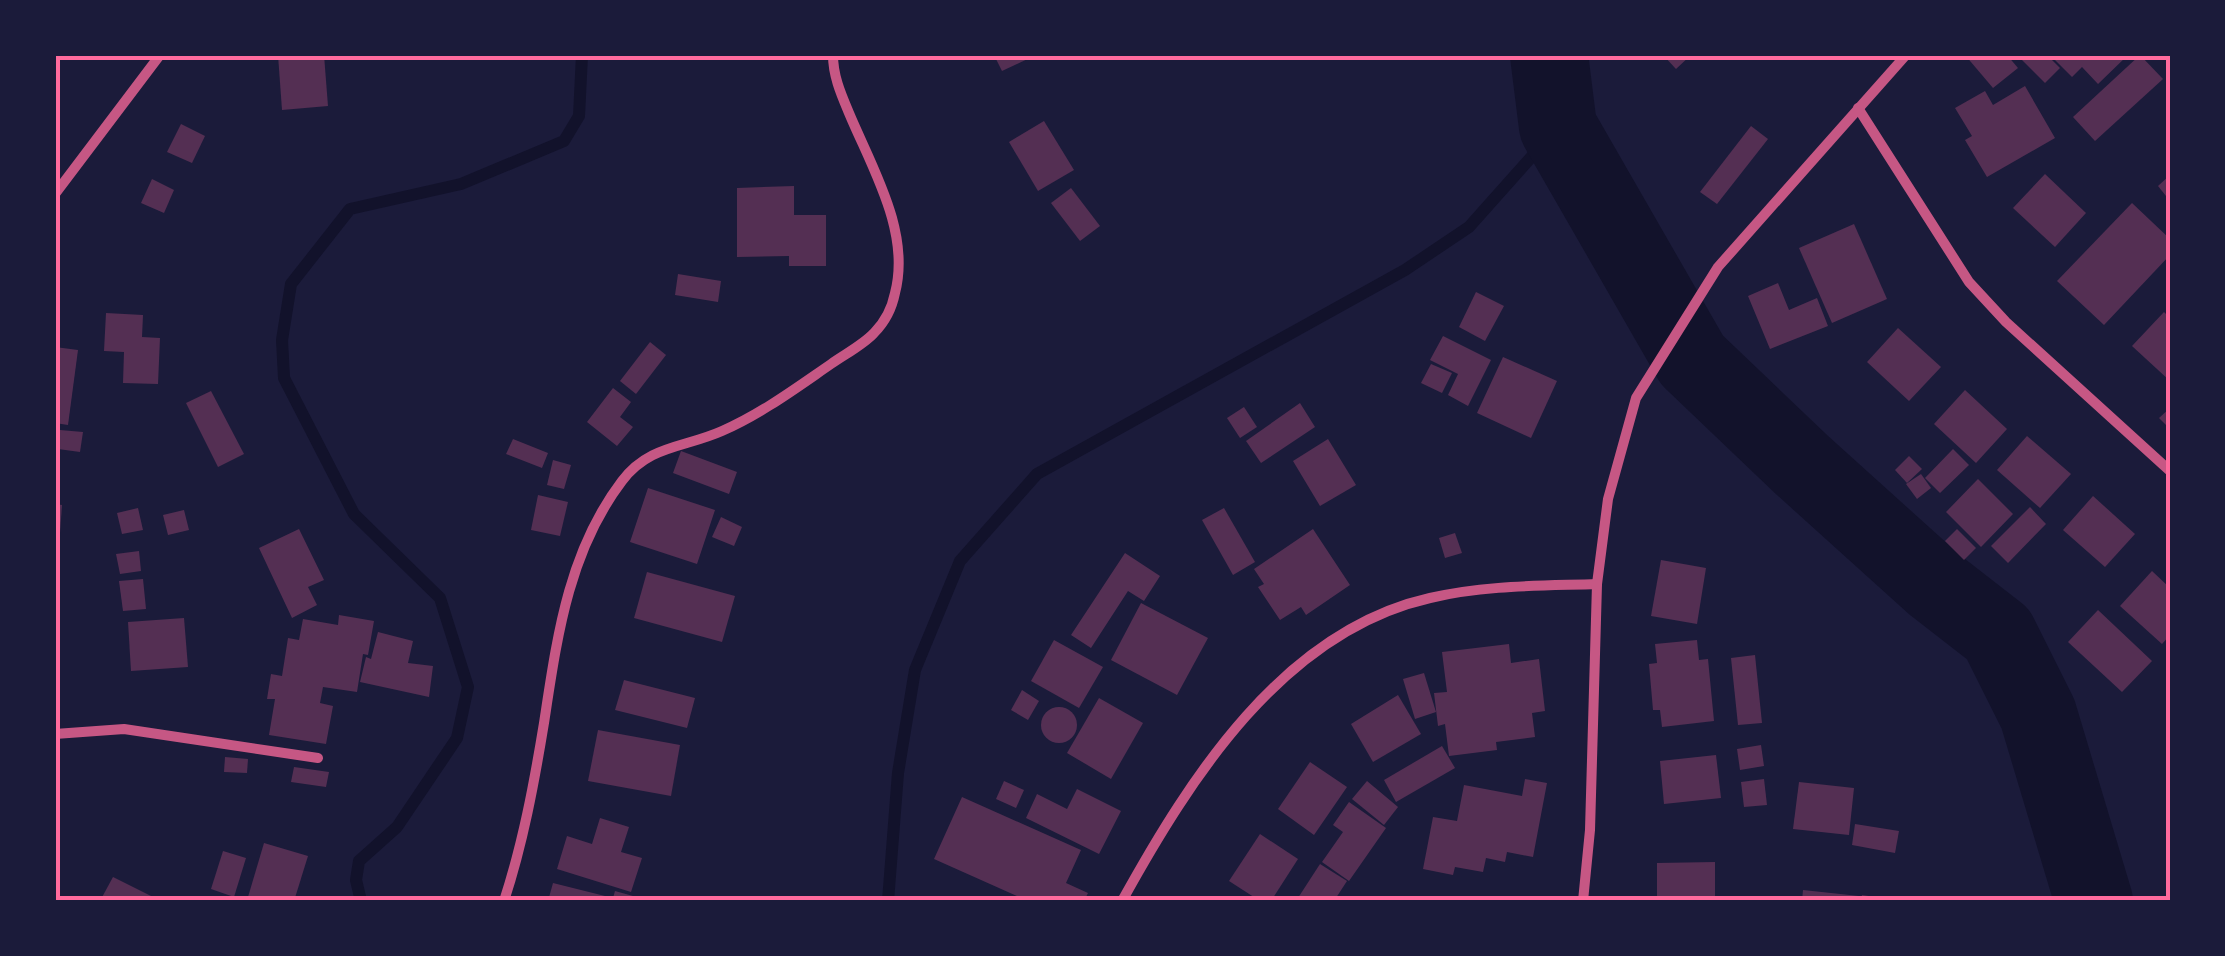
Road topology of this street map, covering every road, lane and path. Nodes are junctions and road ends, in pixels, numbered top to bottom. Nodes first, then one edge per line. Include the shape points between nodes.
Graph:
1 (160, 55) edge
2 (833, 55) edge
3 (1906, 55) edge
4 (1858, 108) junction
5 (55, 194) edge
6 (2170, 471) edge
7 (1597, 584) junction
8 (55, 734) edge
9 (318, 758) dead end
10 (504, 901) edge
11 (1122, 901) edge
12 (1583, 901) edge

1 - 5 street
2 - 10 street via 838,86 885,194 898,246 889,314 873,335 762,411 643,458 623,480 573,573 518,860
3 - 4 street
4 - 6 street via 1969,282
4 - 7 street via 1718,267 1636,398 1608,500
7 - 11 street via 1479,588 1425,599 1361,623 1293,668 1229,737 1157,838
7 - 12 street
8 - 9 street via 124,729

